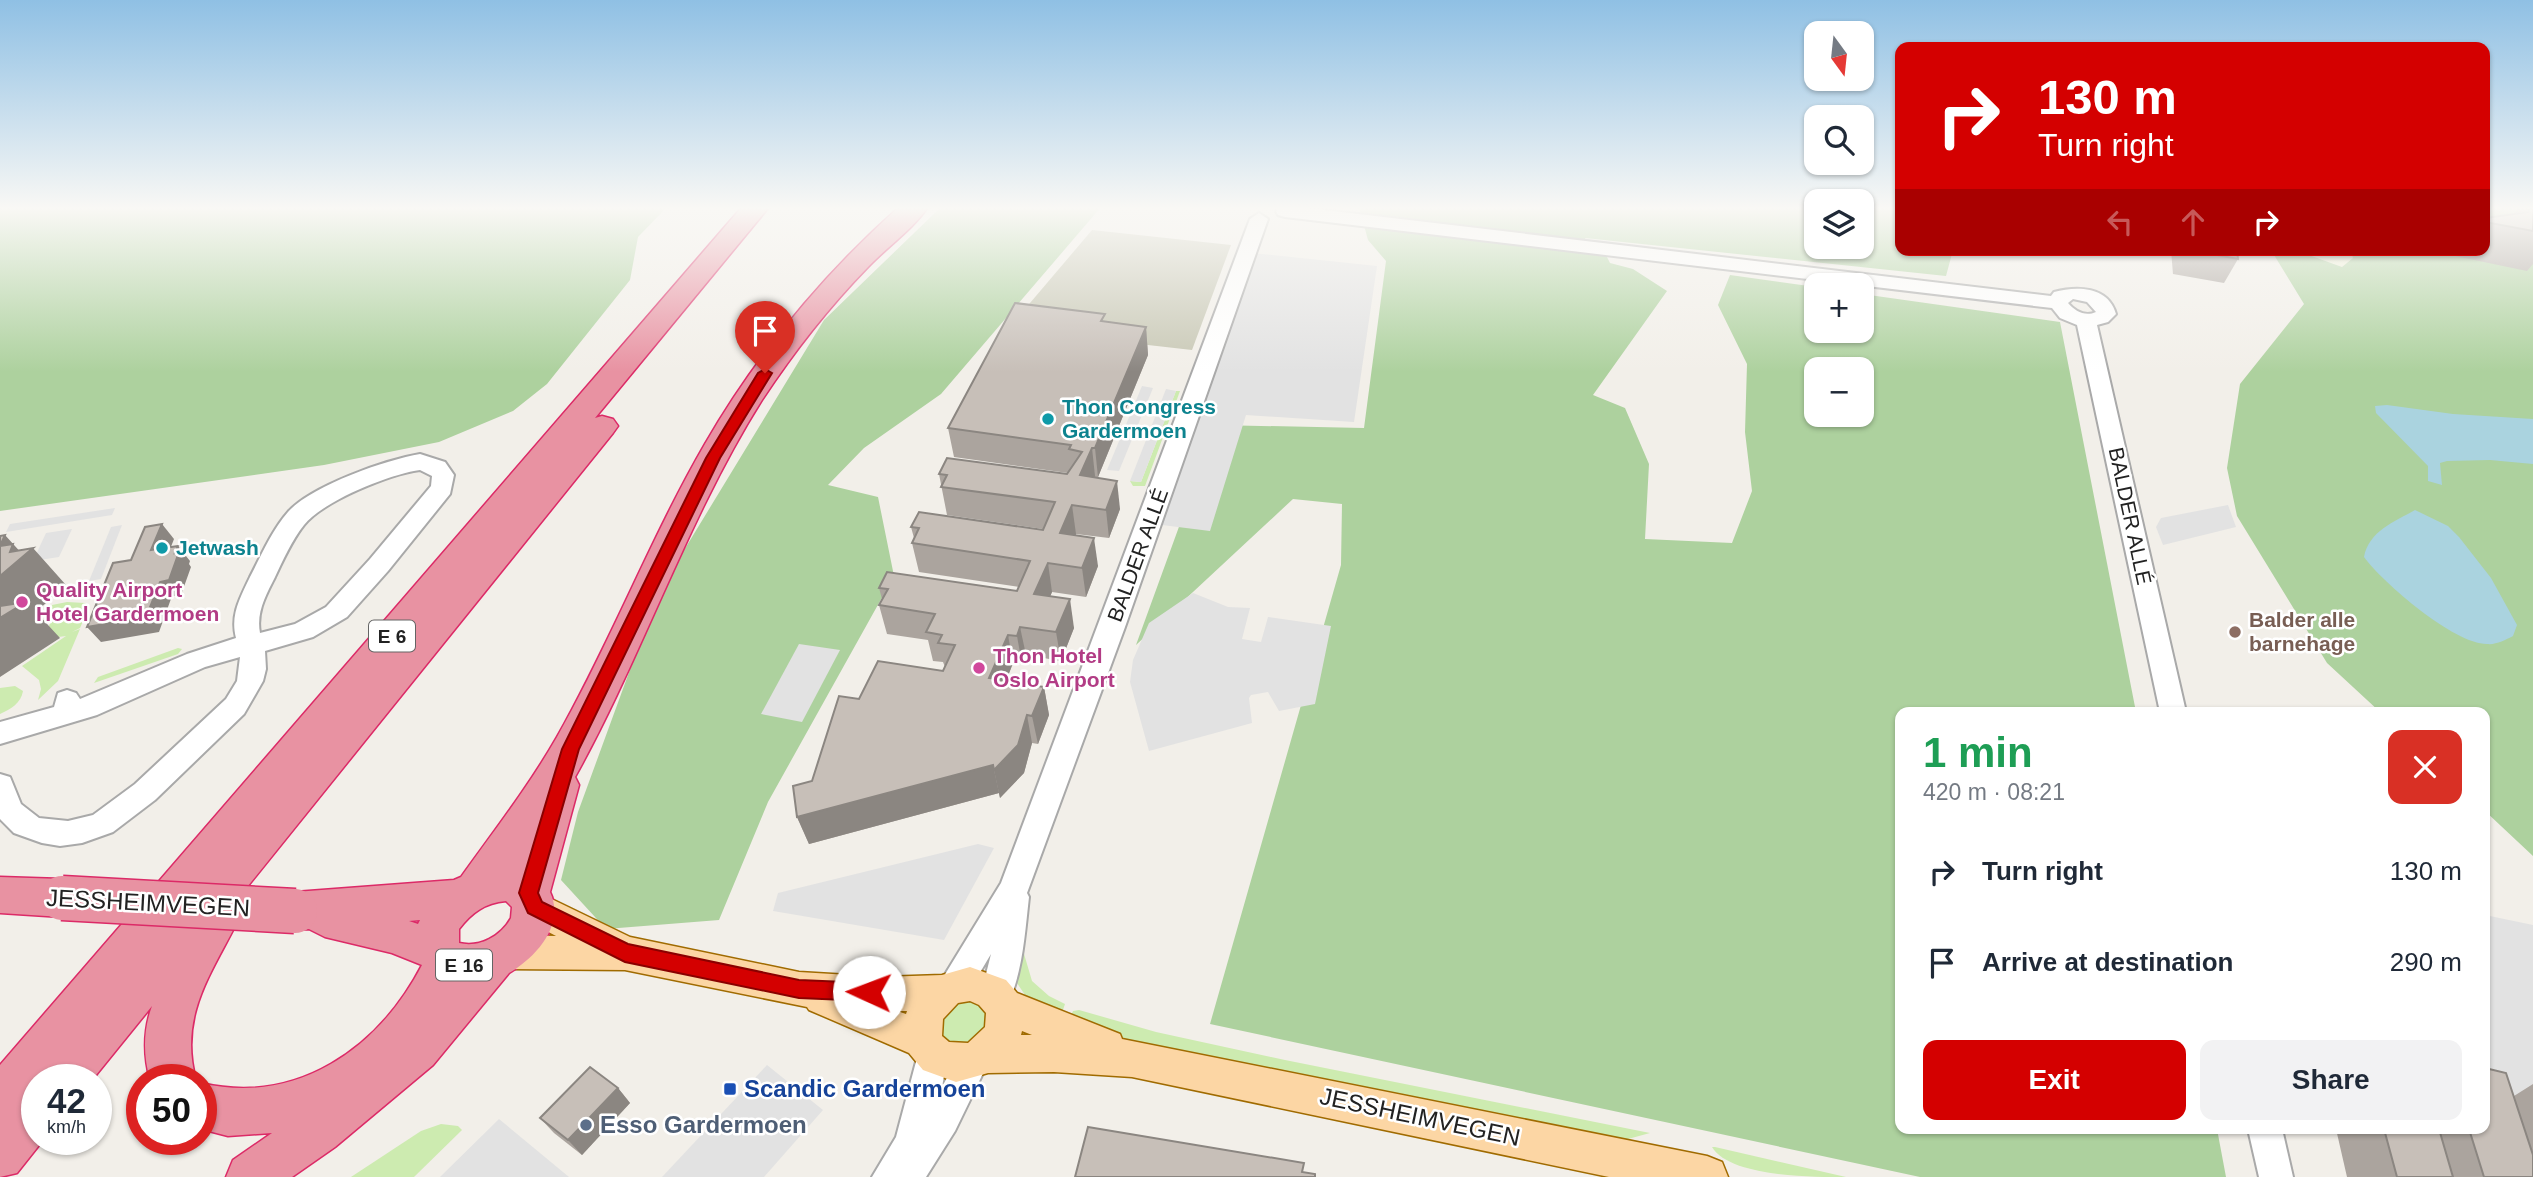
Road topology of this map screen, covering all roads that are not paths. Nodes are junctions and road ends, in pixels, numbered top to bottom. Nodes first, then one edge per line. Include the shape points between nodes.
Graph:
1 (716, 262) edge
2 (719, 262) edge
3 (857, 262) edge
4 (1234, 262) edge
5 (1720, 262) edge
6 (252, 645) junction
7 (2172, 707) edge
8 (0, 733) edge
9 (570, 749) junction
10 (0, 785) edge
11 (265, 832) junction
12 (1014, 889) junction
13 (468, 893) junction
14 (0, 895) edge
15 (532, 900) junction
16 (295, 911) junction
17 (625, 953) junction
18 (443, 955) junction
19 (500, 956) junction
20 (799, 989) junction
21 (948, 989) junction
22 (1001, 1000) junction
23 (928, 1047) junction
24 (979, 1058) junction
25 (1132, 1058) junction
26 (76, 1064) edge
27 (169, 1064) edge
28 (0, 1100) edge
29 (217, 1110) edge
30 (21, 1130) edge
31 (2266, 1134) edge
32 (0, 1156) edge
33 (250, 1177) edge
34 (889, 1177) edge
35 (907, 1177) edge
36 (1707, 1177) edge
37 (2276, 1177) edge

1 - 28 highway, E 6
2 - 11 highway, E 6
3 - 9 highway, E 16 via 781,350 746,402 689,504
4 - 12 street, BALDER ALLÉ
5 - 7 street, BALDER ALLÉ via 2058,303 2070,315 2085,320
6 - 6 street via 274,641 330,617 442,488 443,475 437,467 407,464 311,505 296,518 246,617
6 - 8 street via 194,661 106,702 68,707
6 - 10 street via 256,659 251,680 238,703 108,820 66,835 30,828 15,820
9 - 13 highway, E 16
9 - 15 highway, E 16
11 - 26 highway, E 6
11 - 27 highway, E 6 via 173,1010 166,1053
12 - 21 street, BALDER ALLÉ
12 - 22 street, BALDER ALLÉ
13 - 15 highway, E 16 via 506,883 519,886
13 - 16 highway, JESSHEIMVEGEN / E 16
13 - 18 highway, E 16 via 442,918 437,930
14 - 16 highway, JESSHEIMVEGEN / E 16, bridge
15 - 17 main road
15 - 19 highway, E 16 via 528,931
16 - 18 highway, JESSHEIMVEGEN / E 16 via 392,934
17 - 19 main road
17 - 20 main road
18 - 19 highway, E 16 via 460,965 476,965
18 - 29 highway via 430,994 406,1029 354,1074 308,1098 263,1111 232,1114
19 - 33 highway via 417,1050 318,1130
20 - 21 main road via 882,994
20 - 23 main road
21 - 22 main road via 978,985
21 - 23 main road via 923,1019
22 - 24 main road via 1006,1027 1002,1037
22 - 25 main road, JESSHEIMVEGEN
23 - 24 main road via 951,1063
23 - 34 street via 921,1113 910,1146
24 - 25 main road, JESSHEIMVEGEN via 1054,1053
24 - 35 street
25 - 36 main road, JESSHEIMVEGEN
30 - 32 highway
31 - 37 street

